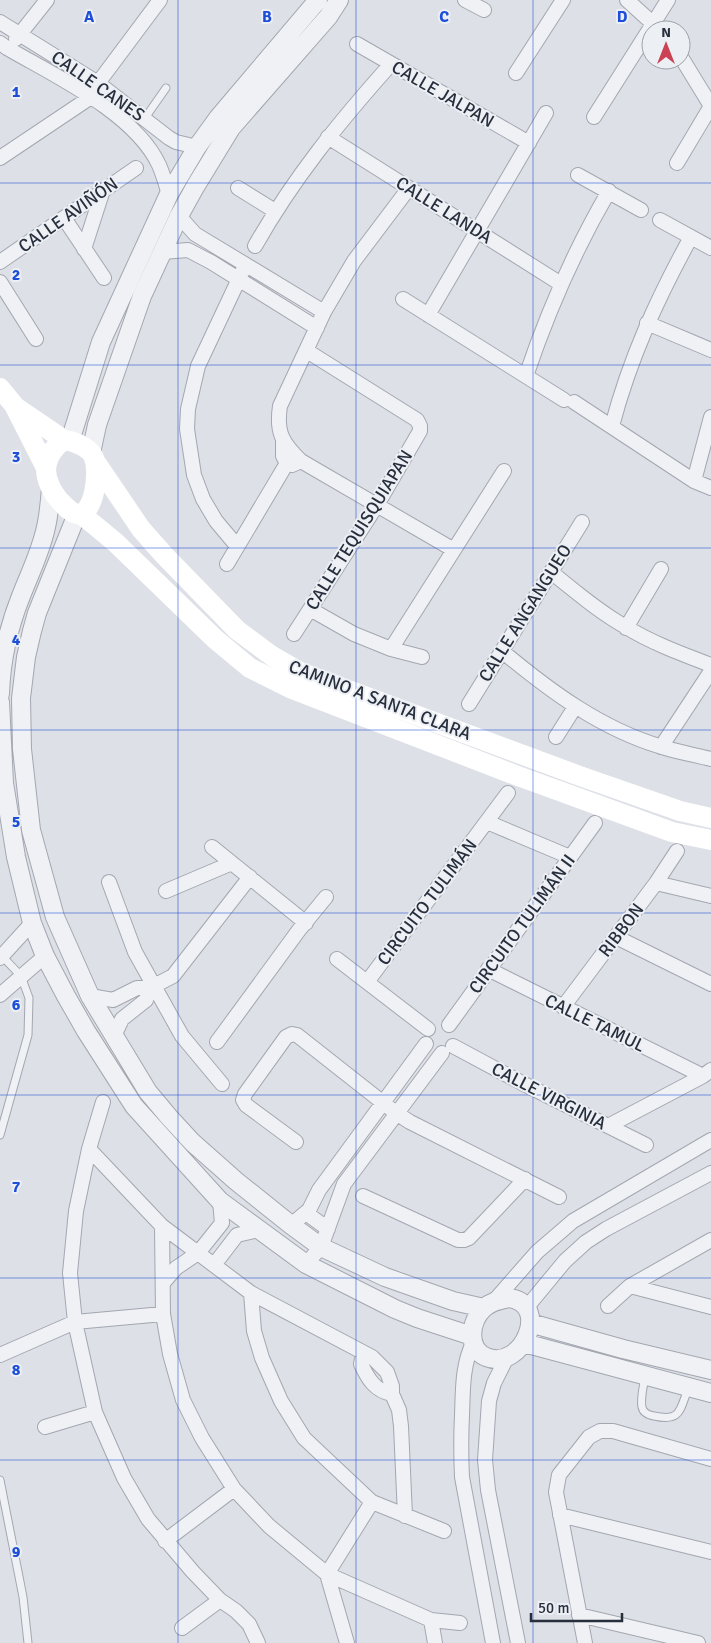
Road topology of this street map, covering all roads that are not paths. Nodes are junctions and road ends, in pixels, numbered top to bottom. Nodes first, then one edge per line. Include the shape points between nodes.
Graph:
1 (47, 0) edge
2 (160, 0) edge
3 (318, 0) edge
4 (339, 0) edge
5 (465, 0) edge
6 (563, 0) edge
7 (627, 0) edge
8 (668, 0) edge
9 (484, 10) dead end
10 (649, 20) edge
11 (660, 20) edge
12 (0, 22) edge
13 (21, 34) junction
14 (356, 44) dead end
15 (2, 48) edge
16 (641, 50) edge
17 (391, 64) junction
18 (689, 70) edge
19 (516, 73) dead end
20 (98, 83) junction
21 (166, 88) dead end
22 (91, 96) junction
23 (711, 106) edge
24 (546, 113) dead end
25 (594, 117) dead end
26 (145, 118) junction
27 (224, 123) junction
28 (328, 137) junction
29 (529, 143) junction
30 (197, 147) junction
31 (0, 158) edge
32 (677, 163) dead end
33 (136, 168) dead end
34 (578, 175) dead end
35 (238, 188) dead end
36 (409, 188) junction
37 (103, 190) junction
38 (609, 192) junction
39 (169, 194) junction
40 (641, 210) dead end
41 (275, 211) junction
42 (179, 216) junction
43 (64, 218) junction
44 (660, 220) dead end
45 (477, 231) junction
46 (195, 234) junction
47 (691, 237) junction
48 (255, 246) dead end
49 (711, 248) edge
50 (84, 249) junction
51 (188, 250) junction
52 (162, 252) junction
53 (0, 262) edge
54 (245, 266) junction
55 (104, 278) dead end
56 (238, 279) junction
57 (0, 282) edge
58 (560, 284) junction
59 (122, 294) junction
60 (403, 299) dead end
61 (140, 302) junction
62 (324, 312) junction
63 (428, 315) junction
64 (647, 323) junction
65 (317, 328) junction
66 (107, 329) junction
67 (128, 338) junction
68 (36, 339) dead end
69 (711, 350) edge
70 (306, 351) junction
71 (526, 376) junction
72 (0, 388) edge
73 (14, 405) junction
74 (711, 416) edge
75 (612, 426) junction
76 (67, 440) junction
77 (283, 440) junction
78 (93, 457) junction
79 (301, 461) junction
80 (287, 463) junction
81 (46, 468) junction
82 (504, 471) dead end
83 (694, 481) junction
84 (51, 488) junction
85 (711, 488) edge
86 (377, 505) junction
87 (79, 514) junction
88 (582, 522) dead end
89 (238, 546) junction
90 (454, 550) junction
91 (227, 564) dead end
92 (662, 569) dead end
93 (551, 572) junction
94 (25, 588) junction
95 (45, 594) junction
96 (310, 609) junction
97 (12, 625) junction
98 (626, 628) junction
99 (32, 631) junction
100 (294, 634) dead end
101 (392, 649) junction
102 (502, 651) junction
103 (422, 657) dead end
104 (711, 665) edge
105 (711, 671) edge
106 (1, 672) edge
107 (0, 694) edge
108 (0, 702) edge
109 (469, 704) dead end
110 (575, 707) junction
111 (556, 737) dead end
112 (661, 747) junction
113 (711, 759) edge
114 (508, 793) dead end
115 (711, 818) edge
116 (487, 822) junction
117 (595, 822) dead end
118 (711, 840) edge
119 (212, 847) dead end
120 (677, 851) dead end
121 (570, 857) junction
122 (232, 863) junction
123 (250, 877) junction
124 (110, 882) dead end
125 (656, 883) junction
126 (166, 891) dead end
127 (711, 896) edge
128 (326, 897) dead end
129 (32, 923) junction
130 (306, 923) junction
131 (616, 937) junction
132 (45, 956) junction
133 (1, 957) edge
134 (337, 959) dead end
135 (488, 969) junction
136 (21, 976) junction
137 (367, 982) junction
138 (711, 984) edge
139 (152, 987) junction
140 (0, 995) edge
141 (90, 996) junction
142 (113, 1000) junction
143 (563, 1007) junction
144 (122, 1019) junction
145 (449, 1025) junction
146 (428, 1030) junction
147 (114, 1036) junction
148 (217, 1042) dead end
149 (426, 1044) junction
150 (447, 1050) junction
151 (707, 1073) edge
152 (222, 1084) dead end
153 (103, 1102) dead end
154 (383, 1104) junction
155 (396, 1114) junction
156 (608, 1126) junction
157 (0, 1135) edge
158 (711, 1140) edge
159 (296, 1142) dead end
160 (646, 1145) dead end
161 (89, 1149) junction
162 (332, 1173) junction
163 (711, 1173) edge
164 (525, 1179) junction
165 (344, 1184) junction
166 (363, 1196) dead end
167 (559, 1197) dead end
168 (220, 1202) junction
169 (306, 1213) junction
170 (222, 1223) junction
171 (292, 1225) junction
172 (162, 1226) junction
173 (328, 1229) junction
174 (258, 1230) junction
175 (237, 1235) junction
176 (711, 1240) edge
177 (321, 1247) junction
178 (198, 1253) junction
179 (306, 1264) junction
180 (214, 1265) junction
181 (385, 1277) junction
182 (163, 1283) junction
183 (630, 1286) junction
184 (428, 1292) junction
185 (251, 1293) junction
186 (375, 1300) junction
187 (489, 1305) junction
188 (608, 1306) dead end
189 (711, 1307) edge
190 (163, 1314) junction
191 (528, 1315) junction
192 (416, 1318) junction
193 (74, 1322) junction
194 (472, 1339) junction
195 (524, 1343) junction
196 (623, 1349) junction
197 (0, 1354) edge
198 (508, 1356) junction
199 (619, 1369) junction
200 (711, 1370) edge
201 (645, 1376) junction
202 (689, 1387) junction
203 (711, 1392) edge
204 (95, 1412) junction
205 (45, 1427) dead end
206 (711, 1459) edge
207 (0, 1480) edge
208 (234, 1489) junction
209 (372, 1502) junction
210 (560, 1515) junction
211 (405, 1516) junction
212 (444, 1531) dead end
213 (165, 1541) junction
214 (711, 1552) edge
215 (327, 1574) junction
216 (220, 1600) junction
217 (580, 1615) junction
218 (431, 1620) junction
219 (460, 1623) dead end
220 (182, 1628) dead end
221 (679, 1640) edge
222 (28, 1643) edge
223 (258, 1643) edge
224 (346, 1643) edge
225 (435, 1643) edge
226 (493, 1643) edge
227 (518, 1643) edge
228 (585, 1643) edge
229 (698, 1643) edge

1 - 13 street
2 - 20 street
3 - 27 street
4 - 27 street via 328,17
5 - 9 street
6 - 19 street
7 - 10 street
8 - 11 street
12 - 13 street, CALLE CANES
13 - 15 street
13 - 20 street, CALLE CANES
14 - 17 street, CALLE JALPAN
15 - 22 street, CALLE CANES
16 - 25 street
17 - 28 street
17 - 29 street, CALLE JALPAN
18 - 23 street
20 - 22 street
20 - 26 street, CALLE CANES
21 - 26 lane
22 - 31 street
22 - 39 street, CALLE CANES via 143,142 159,165
23 - 32 street
24 - 29 street
26 - 30 street, CALLE CANES via 176,142
27 - 30 street
27 - 42 street via 212,155
28 - 36 street, CALLE LANDA
28 - 41 street
29 - 45 street
30 - 39 street
33 - 37 street, CALLE AVIÑÓN
34 - 38 street
35 - 41 street
36 - 45 street, CALLE LANDA
36 - 62 street via 354,261
37 - 43 street, CALLE AVIÑÓN
37 - 50 street
38 - 40 street
38 - 58 street
39 - 59 street
41 - 48 street
42 - 46 street
42 - 52 street
43 - 50 street
43 - 53 street, CALLE AVIÑÓN
44 - 47 street
45 - 58 street, CALLE LANDA
45 - 63 street
46 - 51 street
46 - 54 street
47 - 49 street
47 - 64 street
50 - 55 street
51 - 52 street
51 - 56 street
52 - 61 street
54 - 56 street
54 - 62 street
56 - 65 street
56 - 89 street via 198,366 187,429 194,475 203,499
57 - 68 street
58 - 71 street
59 - 61 street
59 - 66 street
60 - 63 street
61 - 67 street
62 - 65 street
63 - 71 street
64 - 69 street
64 - 75 street
65 - 70 street
66 - 67 street
66 - 76 street
67 - 78 street via 97,425
70 - 77 street via 280,406 278,430
70 - 86 street, CALLE TEQUISQUIAPAN via 417,420 420,426
71 - 75 street
72 - 73 main road
73 - 76 main road
73 - 81 main road
74 - 83 street
75 - 83 street
76 - 78 main road
76 - 81 main road via 56,445
77 - 79 street
77 - 80 street via 283,456
78 - 87 main road via 96,484 93,497 86,511
78 - 115 main road, CAMINO A SANTA CLARA via 141,529 164,555 237,630 272,656 300,672 680,811
79 - 80 street
79 - 86 street
80 - 89 street
81 - 84 main road
82 - 90 street
83 - 85 street
84 - 87 main road via 66,507
84 - 94 street via 46,526
86 - 90 street
86 - 96 street, CALLE TEQUISQUIAPAN
87 - 95 street
87 - 118 main road, CAMINO A SANTA CLARA via 116,542 215,639 250,668 292,689 518,776 672,832
88 - 93 street, CALLE ANGANGUEO
89 - 91 street
90 - 101 street
92 - 98 street
93 - 98 street
93 - 102 street, CALLE ANGANGUEO
94 - 95 street
94 - 97 street
95 - 99 street
96 - 100 street, CALLE TEQUISQUIAPAN
96 - 101 street via 354,634
97 - 99 street
97 - 106 street
98 - 104 street
99 - 141 street via 21,698 22,749 31,830 55,917
101 - 103 street
102 - 109 street, CALLE ANGANGUEO
102 - 110 street
105 - 112 street
106 - 107 street
108 - 129 street via 4,783 16,858
110 - 111 street
110 - 112 street
112 - 113 street
114 - 116 street, CIRCUITO TULIMÁN
116 - 121 street, CIRCUITO TULIMÁN
116 - 137 street, CIRCUITO TULIMÁN
117 - 121 street, CIRCUITO TULIMÁN II
119 - 122 street
120 - 125 street, RIBBON
121 - 135 street, CIRCUITO TULIMÁN II
122 - 123 street
122 - 126 street
123 - 130 street
123 - 139 street via 173,976
124 - 139 street via 135,952
125 - 127 street
125 - 131 street, RIBBON
128 - 130 street
129 - 132 street
129 - 133 street
130 - 148 street
131 - 138 street
131 - 143 street, RIBBON
132 - 136 street
132 - 168 street via 86,1031 134,1106
133 - 136 lane
134 - 137 street, CIRCUITO TULIMÁN
135 - 143 street, CALLE TAMUL
135 - 145 street, CIRCUITO TULIMÁN II
136 - 140 street
136 - 157 lane via 29,998 28,1035
137 - 146 street, CIRCUITO TULIMÁN
139 - 142 street via 137,988
139 - 144 street via 146,1000
139 - 152 street via 182,1036
141 - 142 street
141 - 147 street
142 - 144 street
143 - 151 street, CALLE TAMUL
144 - 147 street
145 - 146 street via 439,1022
145 - 150 street via 455,1032 456,1041
146 - 149 street
147 - 171 street via 148,1092 192,1142
149 - 150 street via 432,1051
149 - 154 street
150 - 155 street
150 - 156 street, CALLE VIRGINIA
151 - 156 street
153 - 161 street
154 - 155 street
154 - 159 street via 292,1034 286,1037 243,1100
154 - 162 street
155 - 164 street
155 - 165 street
156 - 160 street, CALLE VIRGINIA
158 - 187 street via 573,1220 537,1252
161 - 172 street
161 - 193 street via 76,1211 70,1273
162 - 165 street
162 - 169 street
163 - 191 street via 586,1242 565,1261
164 - 166 street via 464,1240
164 - 167 street
165 - 173 street
168 - 170 street
168 - 174 street
169 - 171 street
169 - 173 street
170 - 175 street
170 - 178 street
171 - 177 street
172 - 178 street
172 - 182 street
173 - 177 street
174 - 175 street
174 - 179 street
175 - 180 street
176 - 183 street
177 - 179 street
177 - 181 street
178 - 180 street
178 - 182 street via 176,1268
179 - 186 street
180 - 185 street
181 - 184 street
181 - 186 street
182 - 190 street
183 - 188 street
183 - 189 street
184 - 187 street
184 - 192 street
185 - 209 street via 256,1340 281,1401 304,1438
185 - 211 street via 363,1354 361,1364 374,1386 392,1394 401,1426
186 - 192 street
187 - 191 street via 509,1298 518,1300
187 - 194 street via 474,1323
190 - 193 street
190 - 208 street via 183,1400
191 - 195 street via 529,1332
191 - 196 street
192 - 194 street
193 - 197 street
193 - 204 street
194 - 198 street via 476,1349 487,1357 499,1359
194 - 226 street via 464,1368 462,1476
195 - 198 street
195 - 199 street
196 - 199 street
196 - 200 street
198 - 227 street via 489,1401 485,1460
199 - 201 street
201 - 202 street
201 - 202 lane via 643,1410 667,1419 678,1414
202 - 203 street
204 - 205 street
204 - 213 street via 124,1478
206 - 210 street via 613,1431 600,1431 589,1437 559,1475 556,1492
207 - 222 lane via 23,1597
208 - 213 street
208 - 215 street via 270,1526
209 - 211 street
209 - 215 street
210 - 214 street
210 - 217 street
211 - 212 street
213 - 216 street
215 - 218 street
215 - 224 street
216 - 220 street
216 - 223 street via 249,1624
217 - 221 street
217 - 228 street
218 - 219 street
218 - 225 street
221 - 229 street

